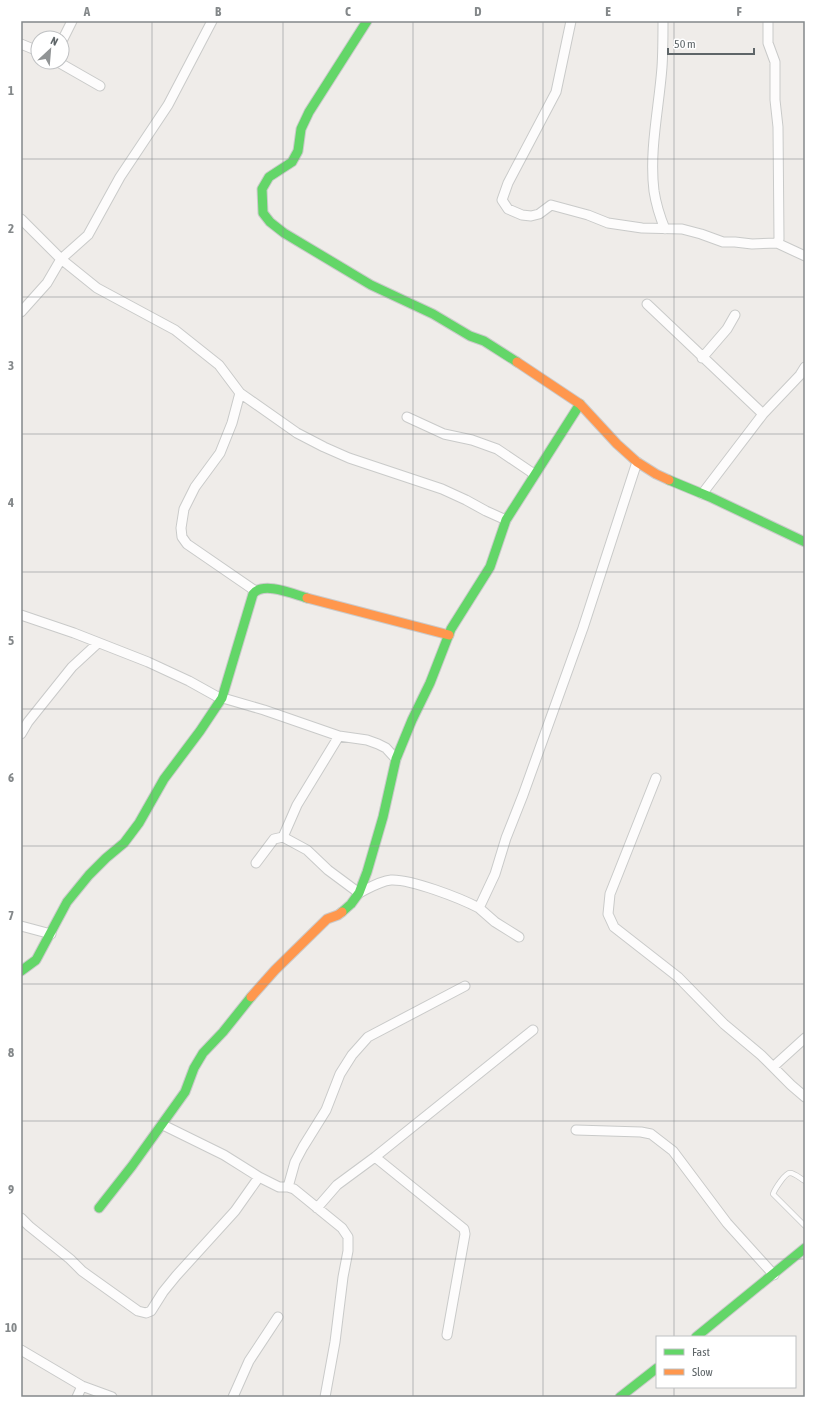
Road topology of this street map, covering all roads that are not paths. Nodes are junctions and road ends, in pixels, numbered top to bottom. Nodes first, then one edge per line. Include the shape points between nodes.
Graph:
1 (72, 21) edge
2 (212, 21) edge
3 (367, 21) edge
4 (571, 21) edge
5 (663, 21) edge
6 (768, 21) edge
7 (68, 30) edge
8 (70, 69) edge
9 (100, 86) dead end
10 (21, 219) edge
11 (665, 229) junction
12 (777, 243) junction
13 (805, 256) edge
14 (61, 259) junction
15 (647, 304) dead end
16 (21, 312) edge
17 (735, 315) dead end
18 (702, 358) junction
19 (805, 368) edge
20 (240, 393) junction
21 (580, 404) junction
22 (763, 414) junction
23 (407, 418) dead end
24 (637, 462) junction
25 (534, 474) junction
26 (702, 494) junction
27 (506, 520) junction
28 (805, 542) edge
29 (254, 590) junction
30 (21, 615) edge
31 (448, 635) junction
32 (98, 643) junction
33 (222, 698) junction
34 (21, 734) edge
35 (339, 736) junction
36 (396, 759) junction
37 (656, 778) dead end
38 (283, 837) junction
39 (256, 863) dead end
40 (359, 893) junction
41 (479, 908) junction
42 (21, 926) edge
43 (51, 934) junction
44 (519, 937) dead end
45 (21, 971) edge
46 (465, 986) dead end
47 (533, 1030) dead end
48 (805, 1038) edge
49 (774, 1067) junction
50 (805, 1097) edge
51 (163, 1125) junction
52 (576, 1130) dead end
53 (375, 1157) junction
54 (259, 1177) junction
55 (805, 1181) edge
56 (288, 1187) junction
57 (99, 1208) dead end
58 (317, 1208) junction
59 (21, 1218) edge
60 (804, 1223) edge
61 (805, 1248) edge
62 (774, 1275) junction
63 (278, 1317) dead end
64 (447, 1335) dead end
65 (697, 1336) edge
66 (21, 1350) edge
67 (656, 1369) edge
68 (82, 1386) junction
69 (77, 1397) edge
70 (112, 1397) edge
71 (233, 1397) edge
72 (325, 1397) edge
73 (620, 1397) edge

1 - 7 street
2 - 14 street via 168,105 120,177 88,235
3 - 21 street via 309,112 301,129 298,151 292,162 269,177 262,189 263,213 284,233 366,282 484,342
4 - 11 street via 556,92 508,183 502,200 508,209 522,216 539,214 551,205 608,223
5 - 11 street via 662,66 653,166 658,212
6 - 12 street via 768,44 775,62 778,127
8 - 9 street
10 - 14 street
11 - 12 street via 701,234 723,242
12 - 13 street
14 - 16 street via 47,283
14 - 20 street via 97,288 175,330 219,365
15 - 18 street
17 - 18 street via 727,329
18 - 22 street
19 - 22 street
20 - 27 street via 297,433 324,447 442,489
20 - 29 street via 220,453 195,487 184,509 181,528 182,537 187,544
21 - 24 street
21 - 25 street
22 - 26 street
23 - 25 street via 444,434 472,440 497,450
24 - 26 street via 656,474
24 - 41 street via 583,628 495,874
25 - 27 street
26 - 28 street
27 - 31 street via 490,567
29 - 31 street via 261,587 270,588
29 - 33 street
30 - 32 street
31 - 36 street
32 - 33 street via 155,665
32 - 34 street via 72,667
33 - 35 street
33 - 43 street via 164,779 139,823 124,843 89,874 67,902
35 - 36 street via 378,744 386,748
35 - 38 street via 297,805
36 - 40 street via 383,817
37 - 49 street via 610,894 608,914 614,927 678,977 724,1024
38 - 39 street via 274,839
38 - 40 street via 307,850 328,870
40 - 41 street via 390,880 404,881 463,900
40 - 51 street via 351,904 338,915 328,919 275,970 241,1008 203,1053 185,1092
41 - 44 street
42 - 43 street
43 - 45 street via 36,960
46 - 56 street via 368,1037 352,1055 340,1074 326,1110 303,1147
47 - 53 street
48 - 49 street
49 - 50 street via 790,1086
51 - 54 street via 224,1155
51 - 57 street
52 - 62 street via 651,1134 674,1151 727,1223
53 - 58 street via 337,1184
53 - 64 street via 464,1229
54 - 56 street via 279,1187
54 - 59 street via 235,1211 176,1276 151,1311 146,1314 82,1271
55 - 60 lane via 794,1174 787,1174 773,1194
56 - 58 street
58 - 72 street via 342,1228 348,1237 335,1342
61 - 62 street
62 - 65 street
63 - 71 street via 249,1360
66 - 68 street
67 - 73 street
68 - 69 street
68 - 70 street

